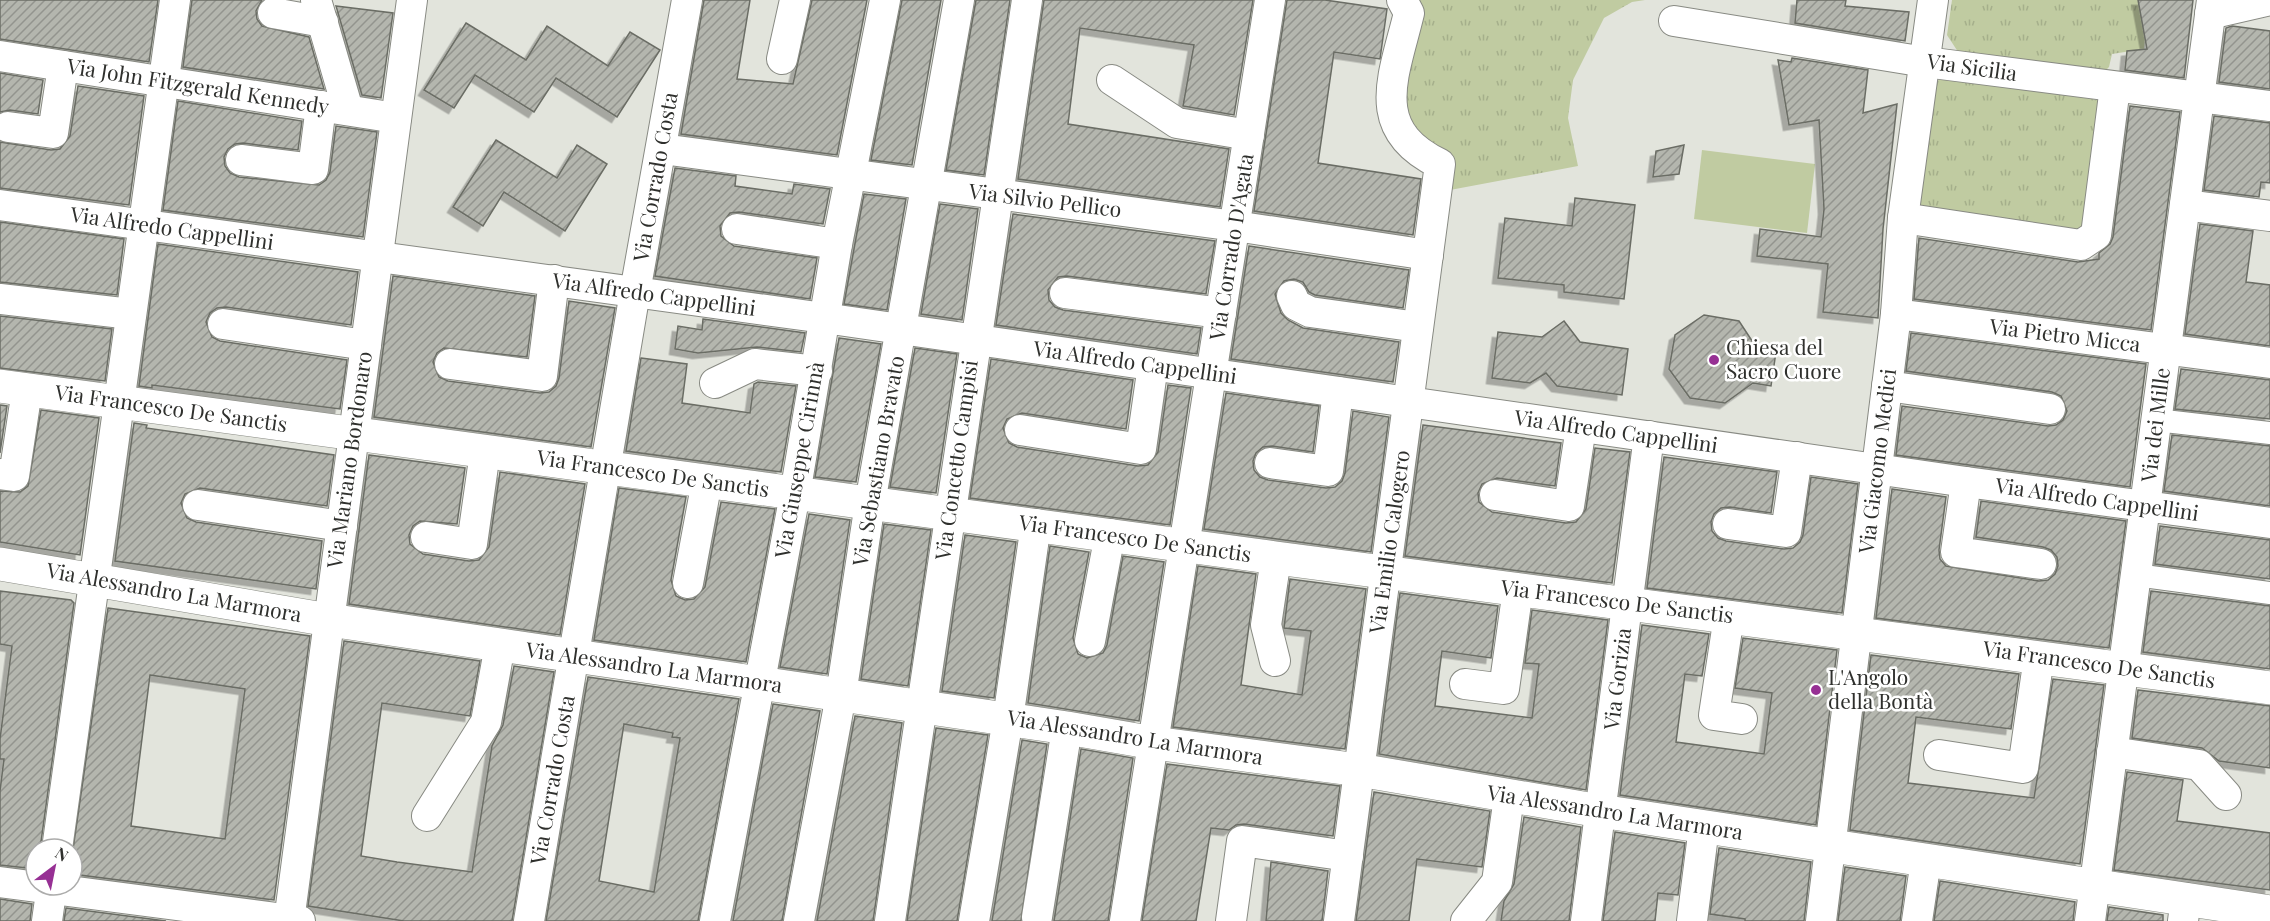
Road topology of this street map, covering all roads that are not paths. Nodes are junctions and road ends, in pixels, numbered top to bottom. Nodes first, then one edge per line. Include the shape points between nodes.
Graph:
1 (175, 0) edge
2 (687, 0) edge
3 (795, 0) edge
4 (885, 0) edge
5 (959, 0) edge
6 (1027, 0) edge
7 (1270, 0) edge
8 (1402, 0) edge
9 (1933, 0) edge
10 (2270, 0) edge
11 (405, 1) edge
12 (2211, 7) edge
13 (320, 11) edge
14 (273, 13) dead end
15 (1674, 21) dead end
16 (0, 56) edge
17 (782, 59) dead end
18 (1925, 62) junction
19 (63, 66) junction
20 (1112, 80) dead end
21 (163, 82) junction
22 (2115, 87) junction
23 (2199, 98) junction
24 (2270, 106) edge
25 (334, 108) junction
26 (396, 118) junction
27 (8, 127) dead end
28 (1249, 135) junction
29 (662, 149) junction
30 (241, 160) dead end
31 (852, 176) junction
32 (927, 186) junction
33 (996, 195) junction
34 (0, 205) edge
35 (2185, 205) junction
36 (2270, 216) edge
37 (1904, 218) junction
38 (145, 225) junction
39 (1235, 226) junction
40 (737, 229) dead end
41 (837, 243) junction
42 (1428, 255) junction
43 (377, 256) junction
44 (554, 280) junction
45 (635, 292) junction
46 (1065, 293) dead end
47 (1292, 297) dead end
48 (0, 299) edge
49 (1221, 313) junction
50 (131, 314) junction
51 (1896, 314) junction
52 (824, 318) junction
53 (223, 324) dead end
54 (1418, 327) junction
55 (902, 330) junction
56 (975, 340) junction
57 (366, 345) junction
58 (2166, 349) junction
59 (2270, 363) edge
60 (450, 364) dead end
61 (1153, 365) junction
62 (817, 371) junction
63 (1212, 374) junction
64 (715, 383) dead end
65 (1887, 386) junction
66 (14, 388) edge
67 (1338, 392) junction
68 (119, 402) junction
69 (1408, 402) junction
70 (2050, 409) dead end
71 (2156, 420) junction
72 (1581, 427) junction
73 (1020, 430) dead end
74 (2270, 433) edge
75 (354, 434) junction
76 (1648, 436) junction
77 (485, 452) junction
78 (1797, 457) junction
79 (1270, 463) dead end
80 (606, 468) junction
81 (1877, 469) junction
82 (0, 474) edge
83 (706, 482) junction
84 (1966, 482) junction
85 (795, 494) junction
86 (1496, 495) dead end
87 (870, 503) junction
88 (198, 505) dead end
89 (2145, 506) junction
90 (949, 514) junction
91 (2270, 523) edge
92 (1036, 524) junction
93 (1728, 524) dead end
94 (342, 526) junction
95 (1110, 534) junction
96 (426, 537) dead end
97 (1185, 545) junction
98 (1276, 558) junction
99 (0, 564) edge
100 (2041, 564) dead end
101 (1386, 573) junction
102 (2136, 576) junction
103 (94, 579) junction
104 (688, 583) dead end
105 (1518, 589) junction
106 (2270, 593) edge
107 (1628, 603) junction
108 (1729, 616) junction
109 (329, 620) junction
110 (1857, 634) junction
111 (1090, 641) dead end
112 (500, 645) junction
113 (575, 657) junction
114 (2039, 657) junction
115 (1275, 661) dead end
116 (2123, 669) junction
117 (759, 684) junction
118 (1465, 684) dead end
119 (2270, 688) edge
120 (841, 695) junction
121 (922, 706) junction
122 (1742, 718) dead end
123 (1008, 719) junction
124 (1067, 728) junction
125 (1154, 743) junction
126 (2112, 752) junction
127 (1939, 755) dead end
128 (1359, 770) junction
129 (2226, 795) dead end
130 (1509, 796) junction
131 (1600, 812) junction
132 (427, 816) dead end
133 (1704, 827) junction
134 (59, 837) edge
135 (1830, 846) junction
136 (1348, 856) junction
137 (1926, 860) junction
138 (0, 882) edge
139 (24, 884) edge
140 (2095, 884) junction
141 (84, 892) edge
142 (51, 897) edge
143 (2185, 910) edge
144 (2270, 912) edge
145 (1037, 917) dead end
146 (47, 921) edge
147 (293, 921) edge
148 (529, 921) edge
149 (715, 921) edge
150 (799, 921) edge
151 (890, 921) edge
152 (974, 921) edge
153 (1125, 921) edge
154 (1231, 921) edge
155 (1339, 921) edge
156 (1466, 921) edge
157 (1586, 921) edge
158 (1692, 921) edge
159 (1821, 921) edge
160 (1917, 921) edge
161 (2090, 921) edge

1 - 21 street
2 - 29 street, Via Corrado Costa
3 - 17 street
4 - 31 street, Via Giuseppe Cirinnà
5 - 32 street, Via Sebastiano Bravato
6 - 33 street, Via Concetto Campisi
7 - 28 street, Via Corrado D'Agata
8 - 42 street, Via Emilio Calogero via 1409,13 1392,91 1392,116 1404,139 1418,153 1440,164
9 - 18 street, Via Giacomo Medici
10 - 12 street
11 - 26 street, Via Mariano Bordonaro
12 - 23 street, Via dei Mille
13 - 14 street
13 - 25 street
15 - 18 street, Via Sicilia
16 - 19 street, Via John Fitzgerald Kennedy
18 - 22 street, Via Sicilia
18 - 37 street, Via Giacomo Medici
19 - 21 street, Via John Fitzgerald Kennedy
19 - 27 street via 53,133
20 - 28 street via 1177,123
21 - 25 street, Via John Fitzgerald Kennedy
21 - 38 street
22 - 23 street, Via Sicilia
22 - 37 street via 2096,235 2081,245
23 - 24 street, Via Sicilia
23 - 35 street, Via dei Mille
25 - 26 street, Via John Fitzgerald Kennedy
25 - 30 street via 313,169
26 - 43 street, Via Mariano Bordonaro
28 - 39 street, Via Corrado D'Agata
29 - 31 street, Via Silvio Pellico
29 - 45 street, Via Corrado Costa
31 - 32 street, Via Silvio Pellico
31 - 41 street, Via Giuseppe Cirinnà
32 - 33 street, Via Silvio Pellico
32 - 55 street, Via Sebastiano Bravato
33 - 39 street, Via Silvio Pellico
33 - 56 street, Via Concetto Campisi
34 - 38 street, Via Alfredo Cappellini
35 - 36 street
35 - 58 street, Via dei Mille
37 - 51 street, Via Giacomo Medici
38 - 43 street, Via Alfredo Cappellini
38 - 50 street
39 - 42 street, Via Silvio Pellico
39 - 49 street, Via Corrado D'Agata
40 - 41 street
41 - 52 street, Via Giuseppe Cirinnà
42 - 54 street, Via Emilio Calogero
43 - 44 street, Via Alfredo Cappellini
43 - 57 street, Via Mariano Bordonaro
44 - 45 street, Via Alfredo Cappellini
44 - 60 street via 542,376
45 - 52 street, Via Alfredo Cappellini
45 - 80 street, Via Corrado Costa
46 - 49 street
47 - 54 street via 1296,305 1310,312
48 - 50 street
49 - 63 street, Via Corrado D'Agata
50 - 68 street
51 - 58 street, Via Pietro Micca
51 - 65 street, Via Giacomo Medici
52 - 55 street, Via Alfredo Cappellini
52 - 62 street, Via Giuseppe Cirinnà
53 - 57 street
54 - 69 street, Via Emilio Calogero
55 - 56 street, Via Alfredo Cappellini
55 - 87 street, Via Sebastiano Bravato
56 - 61 street, Via Alfredo Cappellini
56 - 90 street, Via Concetto Campisi
57 - 75 street, Via Mariano Bordonaro
58 - 59 street, Via Pietro Micca
58 - 71 street, Via dei Mille
61 - 63 street, Via Alfredo Cappellini
61 - 73 street via 1141,449
62 - 64 street via 755,364
62 - 85 street, Via Giuseppe Cirinnà
63 - 67 street, Via Alfredo Cappellini
63 - 97 street, Via Corrado D'Agata
65 - 70 street
65 - 81 street, Via Giacomo Medici
66 - 68 street, Via Francesco De Sanctis
66 - 82 street via 14,476
67 - 69 street, Via Alfredo Cappellini
67 - 79 street via 1328,471
68 - 75 street, Via Francesco De Sanctis
68 - 103 street
69 - 72 street, Via Alfredo Cappellini
69 - 101 street, Via Emilio Calogero
71 - 74 street
71 - 89 street, Via dei Mille
72 - 76 street, Via Alfredo Cappellini
72 - 86 street via 1569,506
75 - 77 street, Via Francesco De Sanctis
75 - 94 street, Via Mariano Bordonaro
76 - 78 street, Via Alfredo Cappellini
76 - 107 street, Via Gorizia
77 - 80 street, Via Francesco De Sanctis
77 - 96 street via 472,544
78 - 81 street, Via Alfredo Cappellini
78 - 93 street via 1786,532
80 - 83 street, Via Francesco De Sanctis
80 - 113 street, Via Corrado Costa
81 - 84 street, Via Alfredo Cappellini
81 - 110 street, Via Giacomo Medici
83 - 85 street, Via Francesco De Sanctis
83 - 104 street
84 - 89 street, Via Alfredo Cappellini
84 - 100 street via 1956,552
85 - 87 street, Via Francesco De Sanctis
85 - 117 street, Via Giuseppe Cirinnà
87 - 90 street, Via Francesco De Sanctis
87 - 120 street, Via Sebastiano Bravato
88 - 94 street
89 - 91 street, Via Alfredo Cappellini
89 - 102 street, Via dei Mille
90 - 92 street, Via Francesco De Sanctis
90 - 121 street, Via Concetto Campisi
92 - 95 street, Via Francesco De Sanctis
92 - 123 street
94 - 109 street, Via Mariano Bordonaro
95 - 97 street, Via Francesco De Sanctis
95 - 111 street
97 - 98 street, Via Francesco De Sanctis
97 - 125 street, Via Corrado D'Agata
98 - 101 street, Via Francesco De Sanctis
98 - 115 street via 1266,625
99 - 103 street, Via Alessandro La Marmora
101 - 105 street, Via Francesco De Sanctis
101 - 128 street, Via Emilio Calogero
102 - 106 street
102 - 116 street, Via dei Mille
103 - 109 street, Via Alessandro La Marmora
103 - 134 street
105 - 107 street, Via Francesco De Sanctis
105 - 118 street via 1504,689
107 - 108 street, Via Francesco De Sanctis
107 - 131 street, Via Gorizia
108 - 110 street, Via Francesco De Sanctis
108 - 122 street via 1714,715
109 - 112 street, Via Alessandro La Marmora
109 - 147 street, Via Mariano Bordonaro
110 - 114 street, Via Francesco De Sanctis
110 - 135 street, Via Giacomo Medici
112 - 113 street, Via Alessandro La Marmora
112 - 132 street via 486,722
113 - 117 street, Via Alessandro La Marmora
113 - 148 street, Via Corrado Costa
114 - 116 street, Via Francesco De Sanctis
114 - 127 street via 2023,768
116 - 119 street, Via Francesco De Sanctis
116 - 126 street, Via dei Mille
117 - 120 street, Via Alessandro La Marmora
117 - 149 street, Via Giuseppe Cirinnà
120 - 121 street, Via Alessandro La Marmora
120 - 150 street, Via Sebastiano Bravato
121 - 123 street, Via Alessandro La Marmora
121 - 151 street, Via Concetto Campisi
123 - 124 street, Via Alessandro La Marmora
123 - 152 street
124 - 125 street, Via Alessandro La Marmora
124 - 145 street
125 - 128 street, Via Alessandro La Marmora
125 - 153 street, Via Corrado D'Agata
126 - 129 street via 2199,765
126 - 140 street, Via dei Mille
128 - 130 street, Via Alessandro La Marmora
128 - 136 street, Via Emilio Calogero
130 - 131 street, Via Alessandro La Marmora
130 - 156 street via 1497,882
131 - 133 street, Via Alessandro La Marmora
131 - 157 street, Via Gorizia
133 - 135 street, Via Alessandro La Marmora
133 - 158 street
135 - 137 street, Via Alessandro La Marmora
135 - 159 street, Via Giacomo Medici
136 - 154 street via 1242,841
136 - 155 street, Via Emilio Calogero
137 - 140 street, Via Alessandro La Marmora
137 - 160 street
138 - 139 street
140 - 143 street, Via Alessandro La Marmora
140 - 161 street, Via dei Mille
141 - 147 street
142 - 146 street
143 - 144 street, Via Alessandro La Marmora

